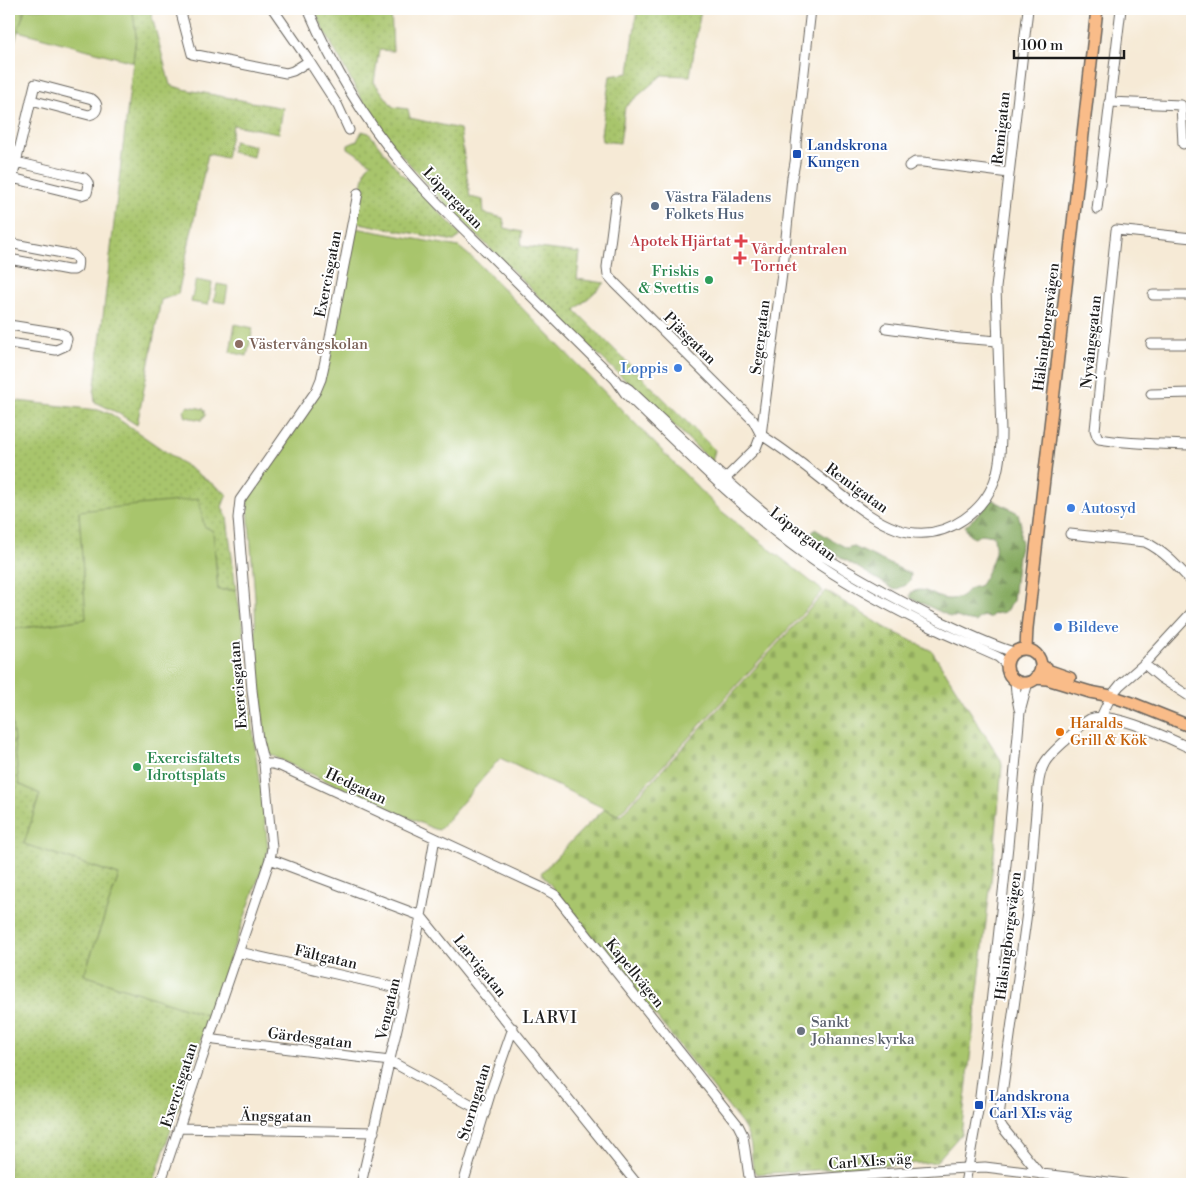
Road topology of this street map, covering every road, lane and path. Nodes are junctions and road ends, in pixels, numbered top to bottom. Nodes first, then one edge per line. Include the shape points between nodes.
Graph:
1 (180, 9) edge
2 (273, 9) edge
3 (308, 9) edge
4 (811, 9) edge
5 (1028, 9) edge
6 (1098, 9) edge
7 (1121, 9) edge
8 (309, 61) junction
9 (31, 100) junction
10 (1109, 102) junction
11 (349, 130) dead end
12 (1182, 144) dead end
13 (16, 162) junction
14 (909, 166) dead end
15 (1010, 173) junction
16 (12, 178) junction
17 (9, 192) edge
18 (358, 193) dead end
19 (616, 198) dead end
20 (1097, 209) dead end
21 (1192, 238) edge
22 (9, 242) edge
23 (9, 259) edge
24 (1153, 295) dead end
25 (1192, 295) edge
26 (9, 325) edge
27 (886, 328) dead end
28 (998, 341) junction
29 (9, 342) edge
30 (1150, 344) dead end
31 (1192, 344) edge
32 (1192, 393) edge
33 (1151, 394) dead end
34 (761, 435) junction
35 (1192, 445) edge
36 (723, 481) junction
37 (1070, 534) dead end
38 (1192, 582) edge
39 (1192, 612) edge
40 (1026, 649) junction
41 (1014, 652) junction
42 (1144, 664) junction
43 (1007, 665) junction
44 (1041, 665) junction
45 (1015, 680) junction
46 (1032, 680) junction
47 (1110, 696) junction
48 (1192, 698) edge
49 (1020, 712) junction
50 (1101, 717) junction
51 (1192, 727) edge
52 (1192, 749) edge
53 (264, 764) junction
54 (435, 838) junction
55 (270, 859) junction
56 (422, 916) junction
57 (239, 952) junction
58 (406, 990) junction
59 (513, 1028) junction
60 (209, 1038) junction
61 (390, 1061) junction
62 (485, 1113) junction
63 (179, 1128) junction
64 (374, 1132) junction
65 (968, 1168) junction
66 (885, 1174) junction
67 (1040, 1174) junction
68 (805, 1182) edge
69 (160, 1184) edge
70 (361, 1184) edge
71 (463, 1184) edge
72 (637, 1184) edge
73 (745, 1184) edge
74 (750, 1184) edge
75 (884, 1184) edge
76 (965, 1184) edge
77 (1125, 1184) edge

1 - 8 street via 192,54 286,73
2 - 8 street
3 - 36 street, Löpargatan via 338,73 390,150 433,198 615,379
4 - 34 street, Segergatan via 796,144 791,154 792,177 784,258
5 - 15 street, Remigatan
6 - 40 main road, Hälsingborgsvägen
7 - 10 street
8 - 11 street via 338,106
9 - 9 street via 36,84 92,99 98,106 97,111 90,115
9 - 13 street
10 - 12 street via 1182,105
10 - 20 street
13 - 16 street
13 - 16 street via 84,178 90,186 87,193 81,195
14 - 15 street via 924,162
15 - 28 street, Remigatan via 996,288
16 - 17 street
18 - 53 street, Exercisgatan via 321,379 316,391 240,500 238,508 252,690
19 - 34 street, Pjäsgatan via 608,274 753,420
21 - 35 street, Nyvångsgatan via 1116,230 1096,430 1099,439 1110,441
22 - 23 street via 73,255 78,262 77,268 68,270
24 - 25 street
26 - 29 street via 60,333 67,339 65,346 56,350
27 - 28 street
28 - 34 street, Remigatan via 1001,454 997,475 982,503 971,514 947,528 919,533 888,526 865,513
30 - 31 street
32 - 33 street
34 - 36 street, Segergatan via 756,448
36 - 41 street, Löpargatan via 808,546 867,583 986,642
36 - 43 street, Löpargatan via 750,511 841,578 904,614 998,657
37 - 38 street via 1145,542 1165,554
39 - 42 street
40 - 41 main road
40 - 44 main road via 1035,653
41 - 43 main road
42 - 47 street
42 - 48 street
43 - 45 main road
44 - 46 main road via 1040,672
44 - 47 main road via 1092,685
45 - 46 main road
45 - 49 street, Hälsingborgsvägen
46 - 47 main road via 1048,679
46 - 49 street, Hälsingborgsvägen
47 - 50 street
47 - 51 main road
49 - 65 street, Hälsingborgsvägen via 992,994
50 - 52 street via 1122,721
50 - 67 street, Hälsingborgsvägen via 1090,719 1079,728 1043,762 1039,774 1028,898 999,1116 1003,1128
53 - 54 street, Hedgatan via 280,766
53 - 55 street, Exercisgatan via 272,848
54 - 56 street, Vengatan
54 - 74 street, Kapellvägen via 555,895 738,1125 743,1136
55 - 56 street
55 - 57 street, Exercisgatan
56 - 58 street, Vengatan
56 - 59 street, Larvigatan
57 - 58 street, Fältgatan
57 - 60 street, Exercisgatan
58 - 61 street, Vengatan
59 - 62 street, Stormgatan
59 - 72 street, Larvigatan
60 - 61 street, Gärdesgatan
60 - 63 street, Exercisgatan
61 - 62 street, Gärdesgatan
61 - 64 street, Vengatan
62 - 71 street, Stormgatan
63 - 64 street, Ängsgatan
63 - 69 street, Exercisgatan
64 - 70 street, Vengatan
65 - 66 street, Carl XI:s väg
65 - 67 street, Carl XI:s väg
65 - 76 street, Hälsingborgsvägen
66 - 68 street, Carl XI:s väg
66 - 75 street
67 - 77 street, Carl XI:s väg
68 - 74 street, Carl XI:s väg
73 - 74 street, Carl XI:s väg

